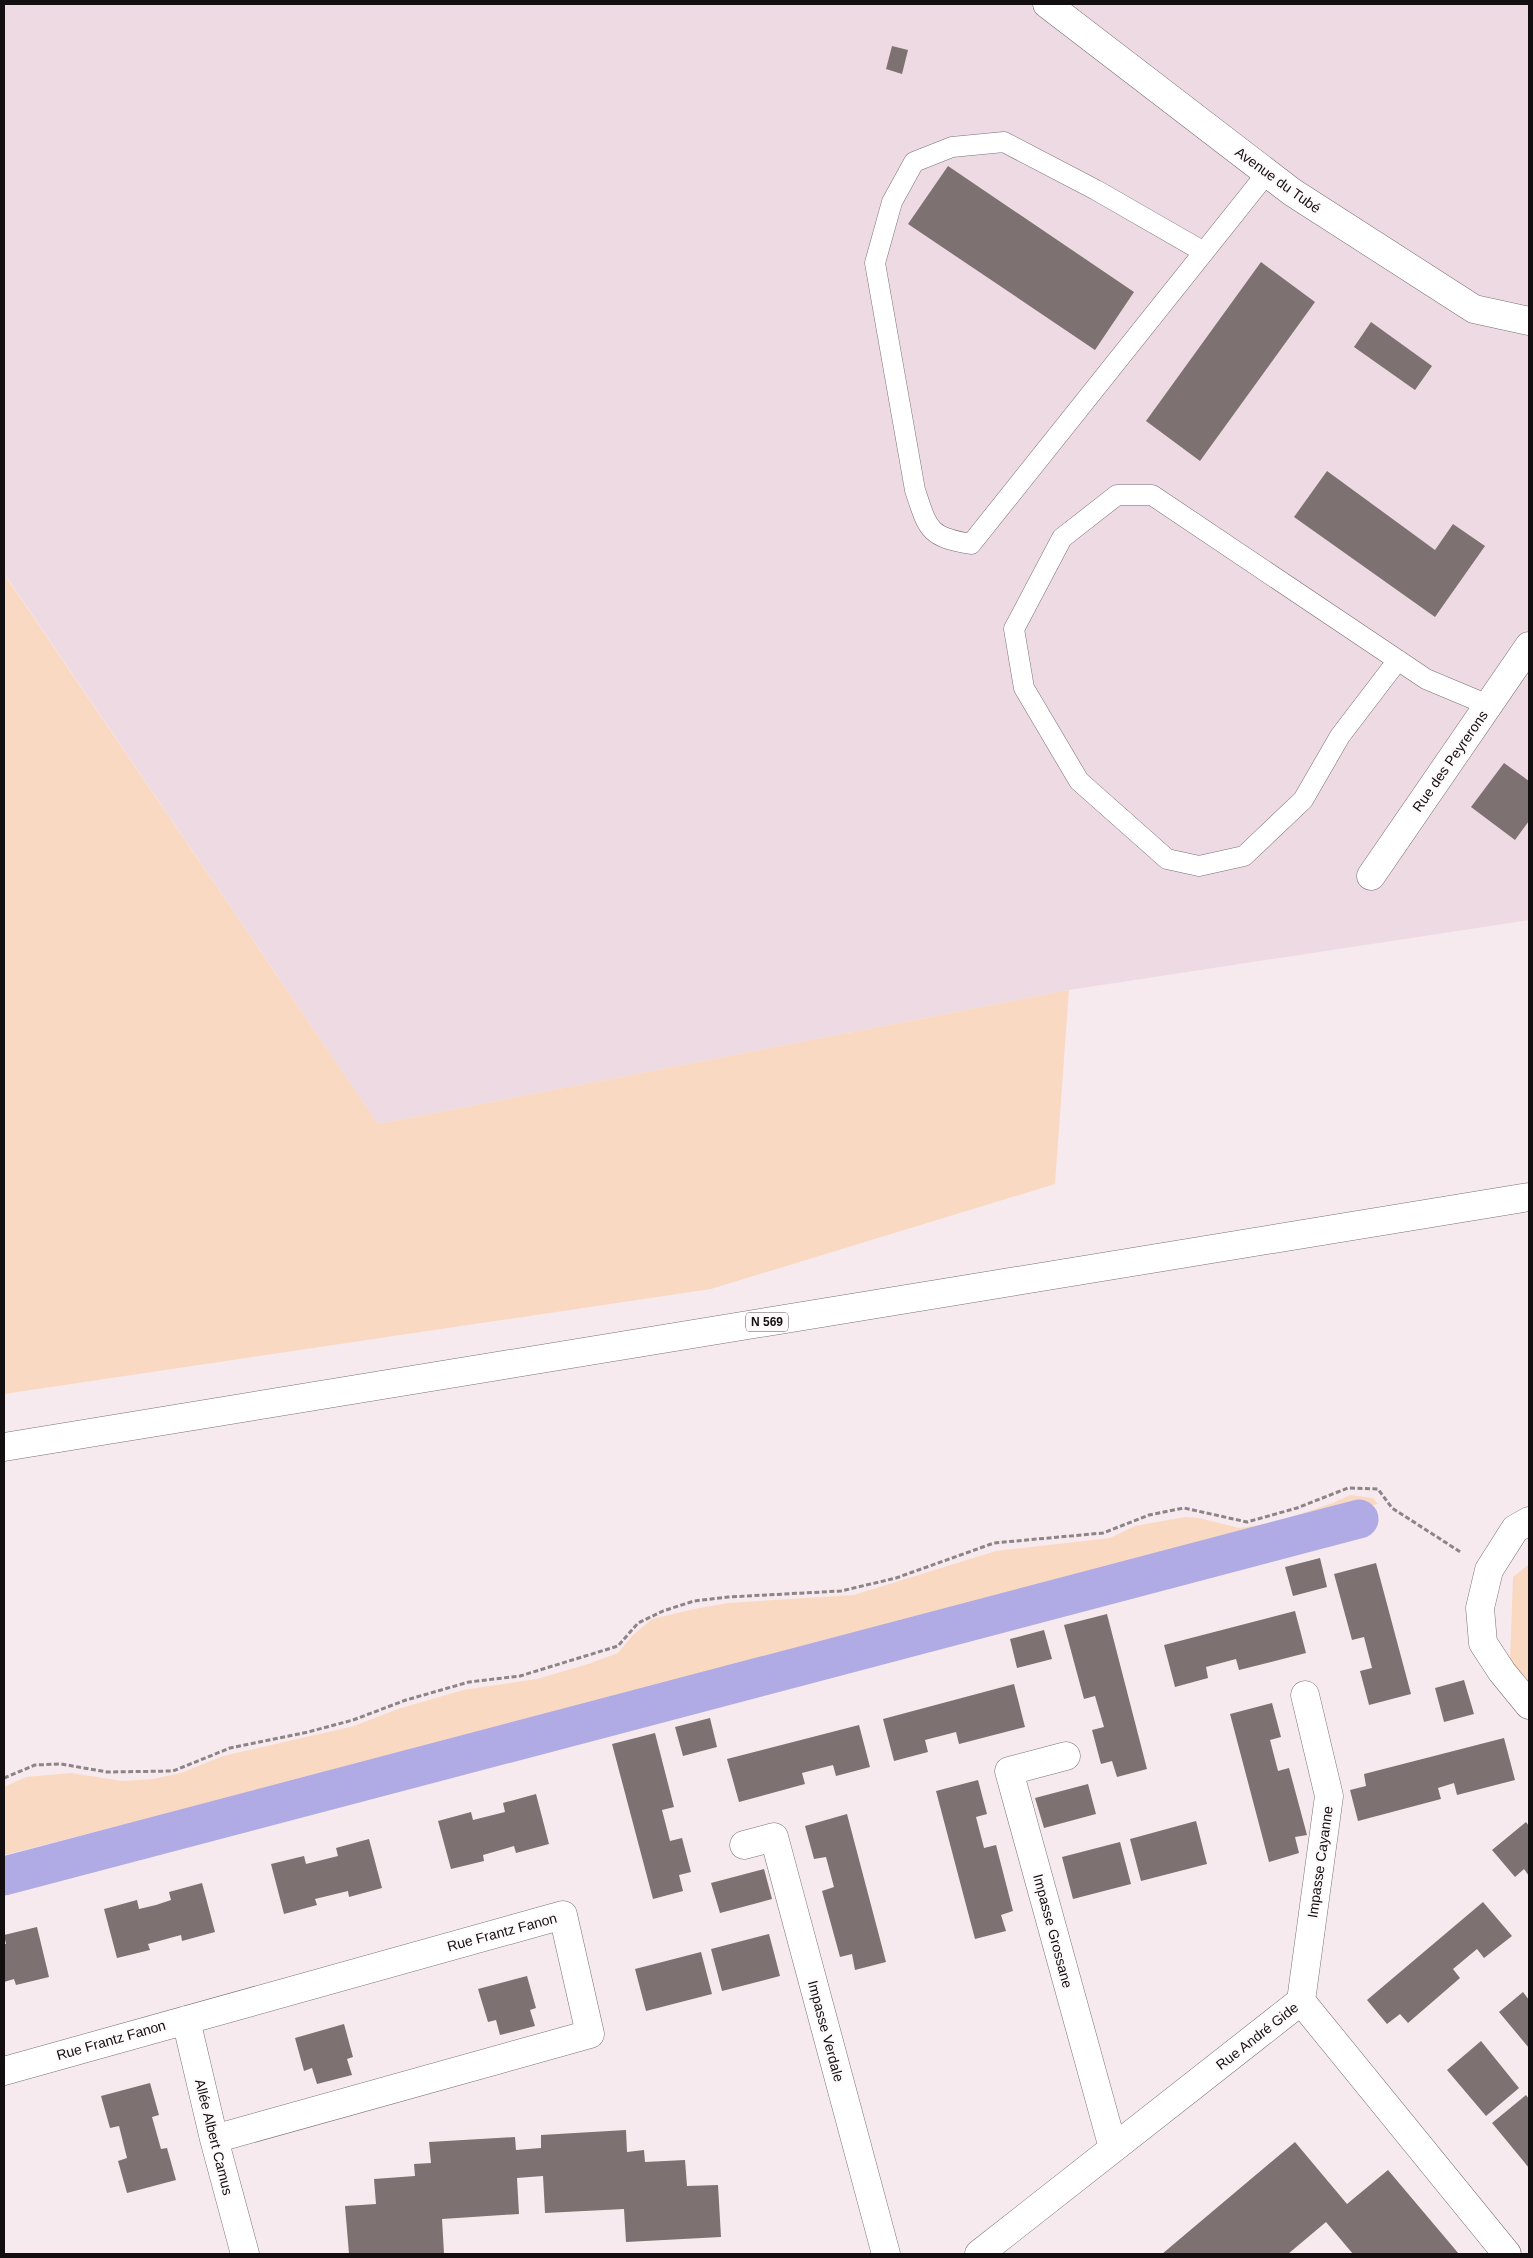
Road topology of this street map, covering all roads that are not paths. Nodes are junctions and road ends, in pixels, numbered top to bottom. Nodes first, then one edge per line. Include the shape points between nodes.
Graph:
1 (1047, 4) edge
2 (1267, 173) junction
3 (1204, 252) junction
4 (1529, 321) edge
5 (1529, 646) edge
6 (1398, 660) junction
7 (1488, 705) junction
8 (1371, 876) dead end
9 (1529, 1198) edge
10 (4, 1447) edge
11 (1529, 1521) edge
12 (1305, 1695) dead end
13 (1529, 1705) edge
14 (1066, 1756) dead end
15 (744, 1845) dead end
16 (1301, 2001) junction
17 (186, 2020) junction
18 (4, 2070) edge
19 (214, 2139) junction
20 (1113, 2148) junction
21 (245, 2254) edge
22 (886, 2254) edge
23 (979, 2254) edge
24 (1507, 2254) edge

1 - 2 street, Avenue du Tubé
2 - 3 lane
2 - 4 street, Avenue du Tubé via 1474,309
3 - 3 lane via 971,544 945,540 927,525 915,490 875,263 892,202 914,162 952,146 1004,142
5 - 7 street, Rue des Peyrerons
6 - 6 lane via 1152,495 1117,495 1062,538 1014,629 1024,688 1079,781 1167,859 1198,866 1244,856 1303,800 1340,736
6 - 7 lane via 1426,679
7 - 8 street, Rue des Peyrerons
9 - 10 street, N 569
11 - 13 street via 1515,1529 1489,1570 1480,1608 1483,1643
12 - 16 street, Impasse Cayanne via 1329,1796
14 - 20 street, Impasse Grossane via 1009,1771
15 - 22 street, Impasse Verdale via 774,1837
16 - 20 street, Rue André Gide
16 - 24 street, Rue André Gide
17 - 18 street, Rue Frantz Fanon
17 - 19 street, Allée Albert Camus
17 - 19 street, Rue Frantz Fanon via 563,1915 590,2034
19 - 21 street, Allée Albert Camus
20 - 23 street, Rue André Gide

